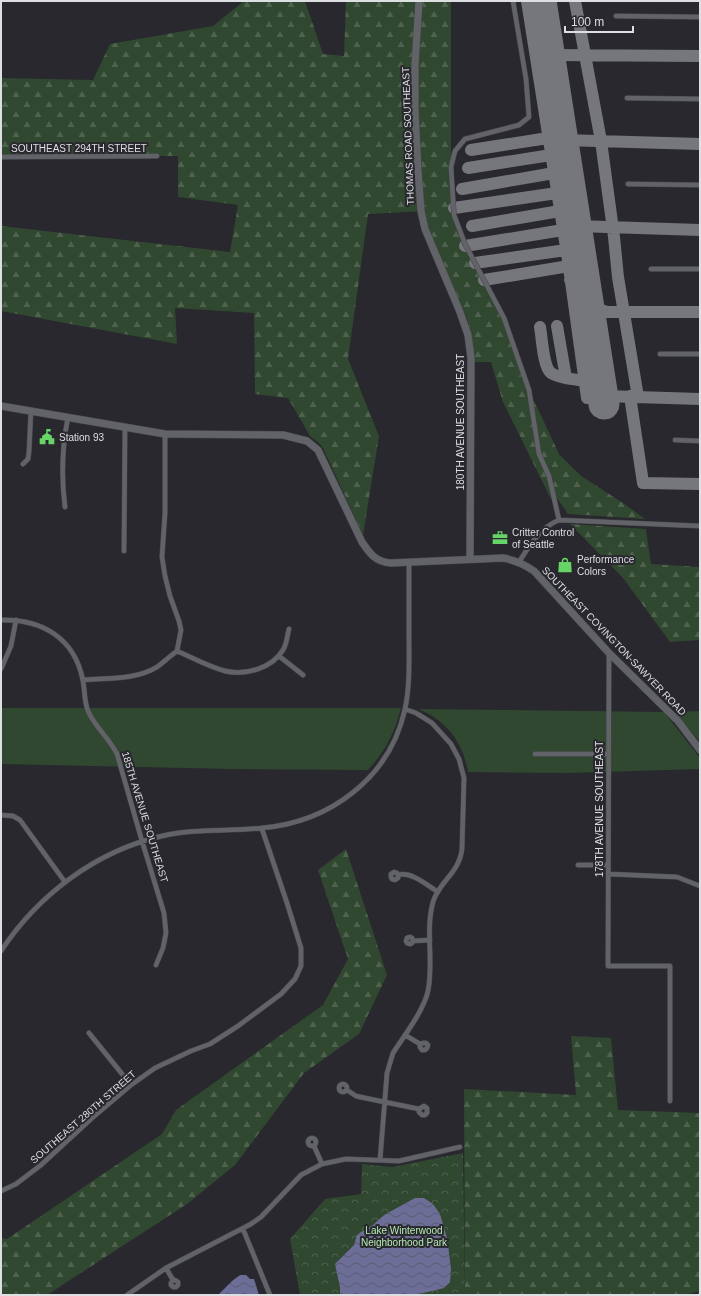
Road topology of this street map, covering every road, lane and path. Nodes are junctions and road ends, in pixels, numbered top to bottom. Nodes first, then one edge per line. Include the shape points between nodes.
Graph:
1 (419, 1) edge
2 (513, 1) edge
3 (616, 16) dead end
4 (700, 18) edge
5 (627, 98) dead end
6 (700, 99) edge
7 (157, 156) dead end
8 (1, 157) edge
9 (628, 184) dead end
10 (700, 185) edge
11 (423, 221) joint
12 (651, 269) dead end
13 (700, 269) edge
14 (660, 354) dead end
15 (700, 354) edge
16 (1, 406) edge
17 (31, 410) junction
18 (68, 417) junction
19 (125, 427) junction
20 (165, 434) junction
21 (675, 440) dead end
22 (700, 441) edge
23 (23, 464) dead end
24 (65, 507) dead end
25 (559, 520) junction
26 (700, 526) edge
27 (124, 552) dead end
28 (470, 559) junction
29 (519, 562) junction
30 (409, 563) junction
31 (1, 620) edge
32 (16, 620) junction
33 (289, 629) dead end
34 (177, 651) junction
35 (610, 653) junction
36 (279, 656) junction
37 (1, 669) edge
38 (303, 675) dead end
39 (83, 680) junction
40 (405, 709) junction
41 (700, 750) edge
42 (535, 754) dead end
43 (608, 754) junction
44 (1, 815) edge
45 (262, 829) junction
46 (142, 841) junction
47 (578, 865) dead end
48 (608, 865) junction
49 (608, 874) junction
50 (398, 875) dead end
51 (65, 882) junction
52 (700, 886) edge
53 (438, 892) junction
54 (430, 940) junction
55 (414, 941) dead end
56 (1, 951) edge
57 (156, 964) dead end
58 (90, 1033) dead end
59 (405, 1035) junction
60 (420, 1044) dead end
61 (132, 1085) junction
62 (347, 1090) dead end
63 (670, 1101) dead end
64 (385, 1102) junction
65 (420, 1109) dead end
66 (314, 1146) dead end
67 (460, 1148) dead end
68 (380, 1160) junction
69 (322, 1164) junction
70 (1, 1190) edge
71 (243, 1229) junction
72 (166, 1268) junction
73 (173, 1280) dead end
74 (127, 1295) edge
75 (270, 1295) edge

1 - 11 street, THOMAS ROAD SOUTHEAST via 415,111
2 - 25 street via 526,79 529,117 519,126 465,139 455,151 451,166 454,215 465,244 504,318 529,390 539,454 549,476
3 - 4 street
5 - 6 street
7 - 8 street, SOUTHEAST 294TH STREET
9 - 10 street
11 - 28 street, 180TH AVENUE SOUTHEAST via 468,335 471,358
12 - 13 street
14 - 15 street
16 - 17 street, SOUTHEAST COVINGTON-SAWYER ROAD
17 - 18 street, SOUTHEAST COVINGTON-SAWYER ROAD
17 - 23 street via 28,459
18 - 19 street, SOUTHEAST COVINGTON-SAWYER ROAD
18 - 24 street via 62,460
19 - 20 street, SOUTHEAST COVINGTON-SAWYER ROAD
19 - 27 street
20 - 30 street, SOUTHEAST COVINGTON-SAWYER ROAD via 283,435 307,441 318,450 370,554 383,562
20 - 34 street via 162,557 166,583 181,630
21 - 22 street
25 - 26 street
25 - 29 street via 548,525 528,547
28 - 29 street, SOUTHEAST COVINGTON-SAWYER ROAD via 503,558
28 - 30 street, SOUTHEAST COVINGTON-SAWYER ROAD
29 - 35 street, SOUTHEAST COVINGTON-SAWYER ROAD via 534,571
30 - 40 street via 409,669
31 - 32 street, 185TH AVENUE SOUTHEAST
32 - 37 street via 11,646
32 - 39 street, 185TH AVENUE SOUTHEAST via 35,624 64,641 74,655
33 - 36 street via 286,643
34 - 36 street via 226,671 236,672 251,671 265,666
34 - 39 street via 144,673
35 - 41 street, SOUTHEAST COVINGTON-SAWYER ROAD via 678,721
35 - 43 street, 178TH AVENUE SOUTHEAST
36 - 38 street
39 - 46 street, 185TH AVENUE SOUTHEAST via 87,710 117,754
40 - 45 street via 380,764 356,790 324,812
40 - 53 street via 432,723 445,737 459,759 464,778 461,858
42 - 43 street
43 - 48 street, 178TH AVENUE SOUTHEAST
44 - 51 street via 13,816 20,820
45 - 46 street via 202,830
45 - 61 street, SOUTHEAST 280TH STREET via 301,948 301,966 295,979 281,994 238,1026 210,1044 156,1068
46 - 51 street via 87,866
46 - 57 street, 185TH AVENUE SOUTHEAST via 165,920 164,943
47 - 48 street
48 - 49 street, 178TH AVENUE SOUTHEAST
49 - 52 street via 677,877
49 - 63 street, 178TH AVENUE SOUTHEAST via 608,966 670,966
50 - 53 street via 410,876
51 - 56 street via 43,900 14,932
53 - 54 street via 432,908
54 - 55 street
54 - 59 street via 428,992
58 - 61 street
59 - 60 street
59 - 64 street via 390,1060
61 - 70 street, SOUTHEAST 280TH STREET via 42,1165 16,1184
62 - 64 street via 356,1096
64 - 65 street
64 - 68 street
66 - 69 street
67 - 68 street via 399,1161
68 - 69 street via 346,1159
69 - 71 street via 301,1175 262,1217
71 - 72 street
71 - 75 street
72 - 73 street
72 - 74 street

